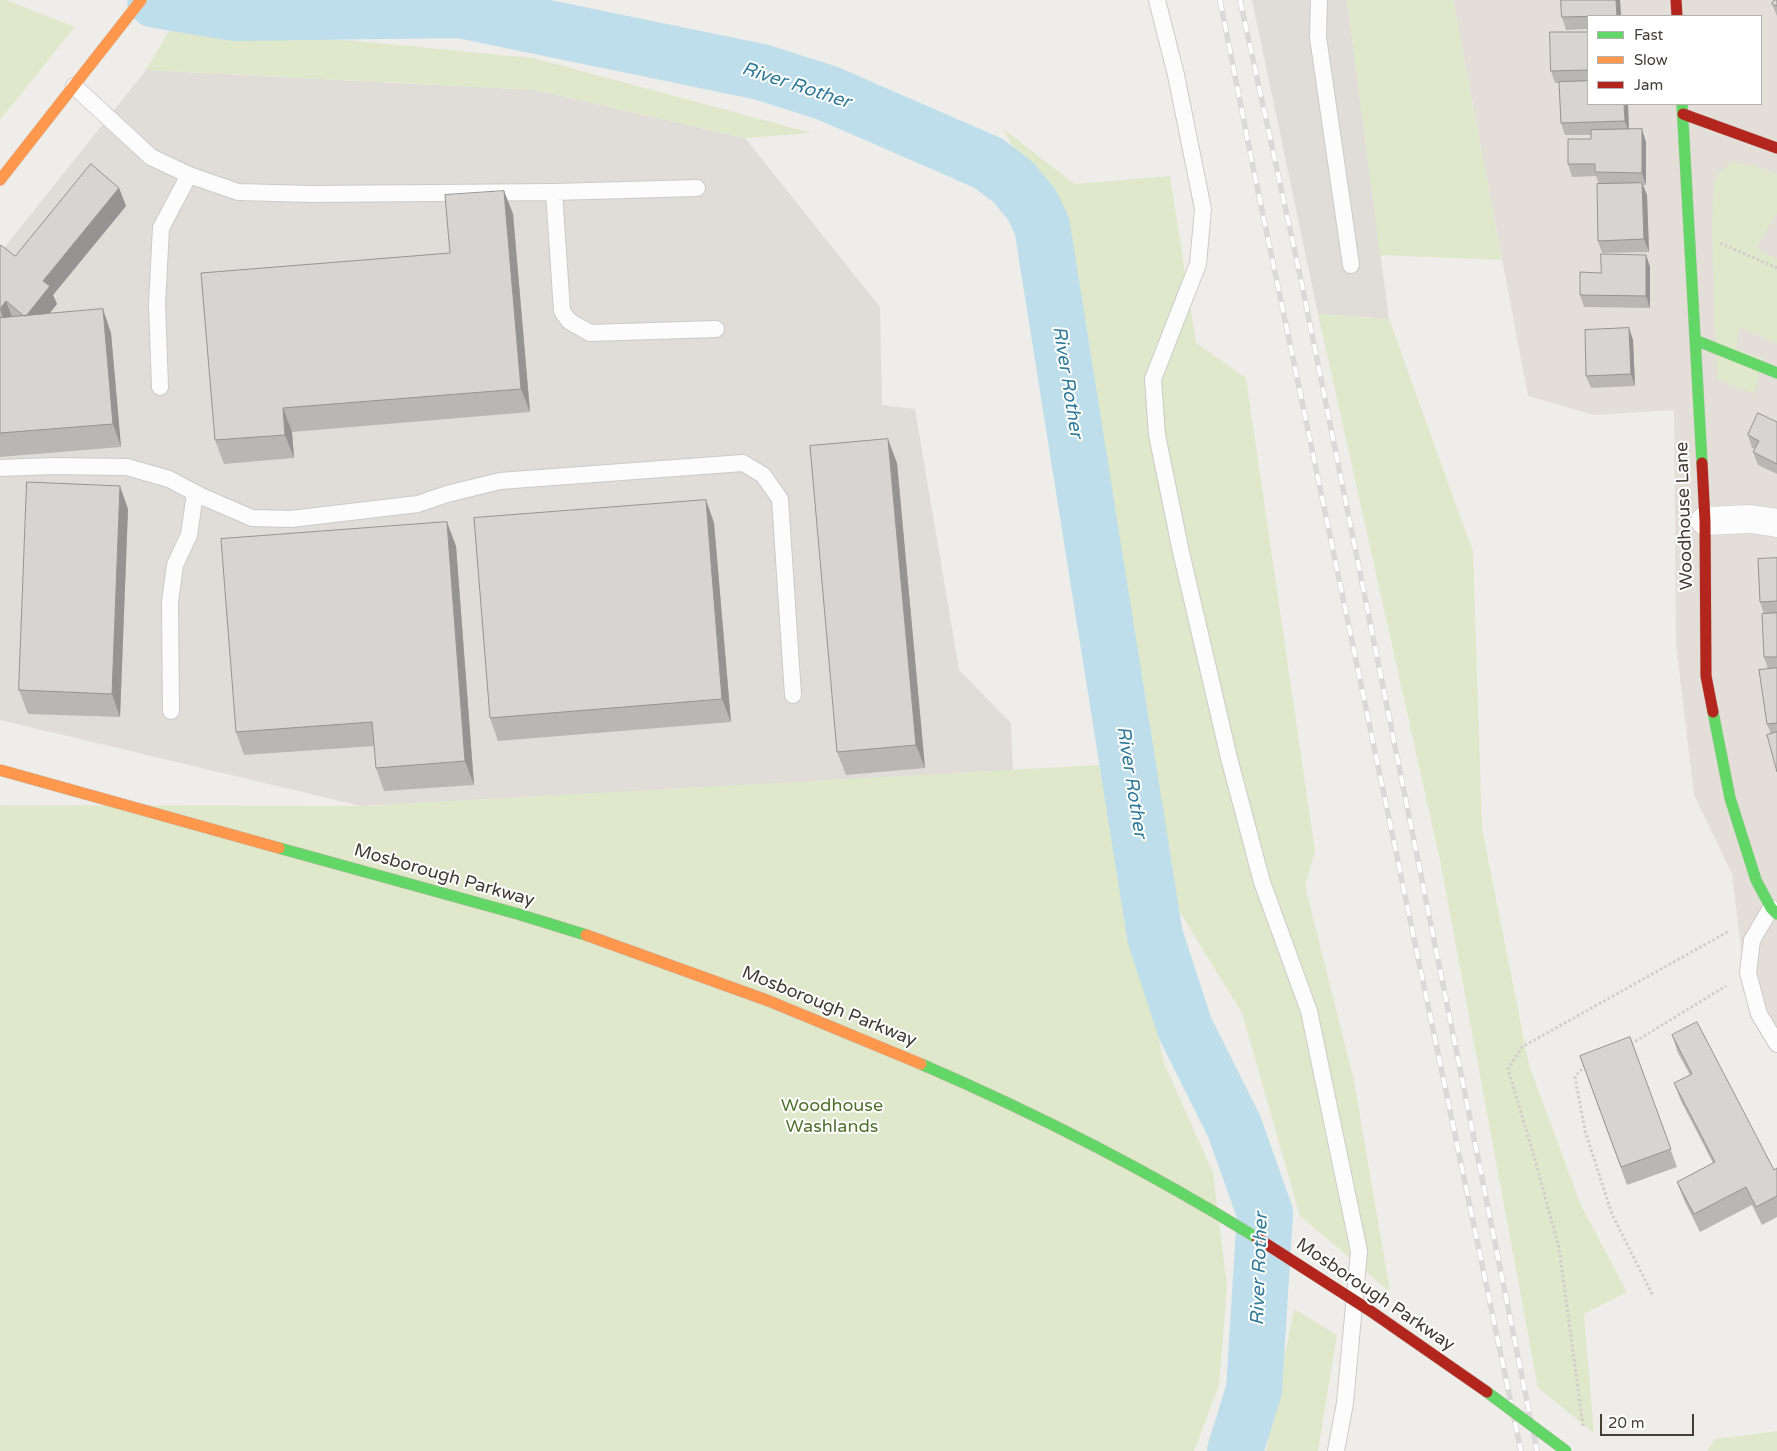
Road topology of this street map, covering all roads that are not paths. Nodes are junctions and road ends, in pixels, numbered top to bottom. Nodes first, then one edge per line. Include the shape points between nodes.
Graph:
1 (141, 0) edge
2 (1157, 0) edge
3 (1319, 0) edge
4 (1676, 0) edge
5 (1677, 15) edge
6 (74, 86) junction
7 (1683, 109) edge
8 (1777, 148) edge
9 (189, 175) junction
10 (0, 180) edge
11 (696, 188) dead end
12 (554, 193) junction
13 (1351, 265) dead end
14 (716, 329) dead end
15 (1694, 340) junction
16 (1777, 373) edge
17 (160, 387) dead end
18 (0, 468) edge
19 (195, 493) junction
20 (1705, 521) junction
21 (1777, 523) edge
22 (793, 695) dead end
23 (171, 711) dead end
24 (0, 770) edge
25 (1774, 911) edge
26 (1777, 1044) edge
27 (1336, 1451) edge
28 (1566, 1451) edge

1 - 6 main road
2 - 27 lane via 1203,209 1198,264 1152,379 1157,435 1231,768 1262,882 1309,1011 1359,1251 1345,1403
3 - 13 lane via 1318,37
4 - 5 main road
6 - 9 lane via 151,156
6 - 10 main road
7 - 8 main road
7 - 15 main road, Woodhouse Lane
9 - 12 lane via 238,192
9 - 17 lane via 161,228 157,304
11 - 12 lane
12 - 14 lane via 562,311 569,321 590,333
15 - 16 main road
15 - 20 main road, Woodhouse Lane
18 - 19 lane via 128,467 169,478
19 - 22 lane via 252,518 291,519 418,504 500,481 743,463 763,475 780,499
19 - 23 lane via 189,535 176,566 170,602
20 - 21 street via 1751,519
20 - 25 main road, Woodhouse Lane via 1706,676 1730,798 1756,880
24 - 28 main road, Mosborough Parkway, bridge via 578,932 745,992 910,1057 1074,1134 1192,1199 1400,1330
25 - 26 lane via 1752,940 1748,973 1759,1014

